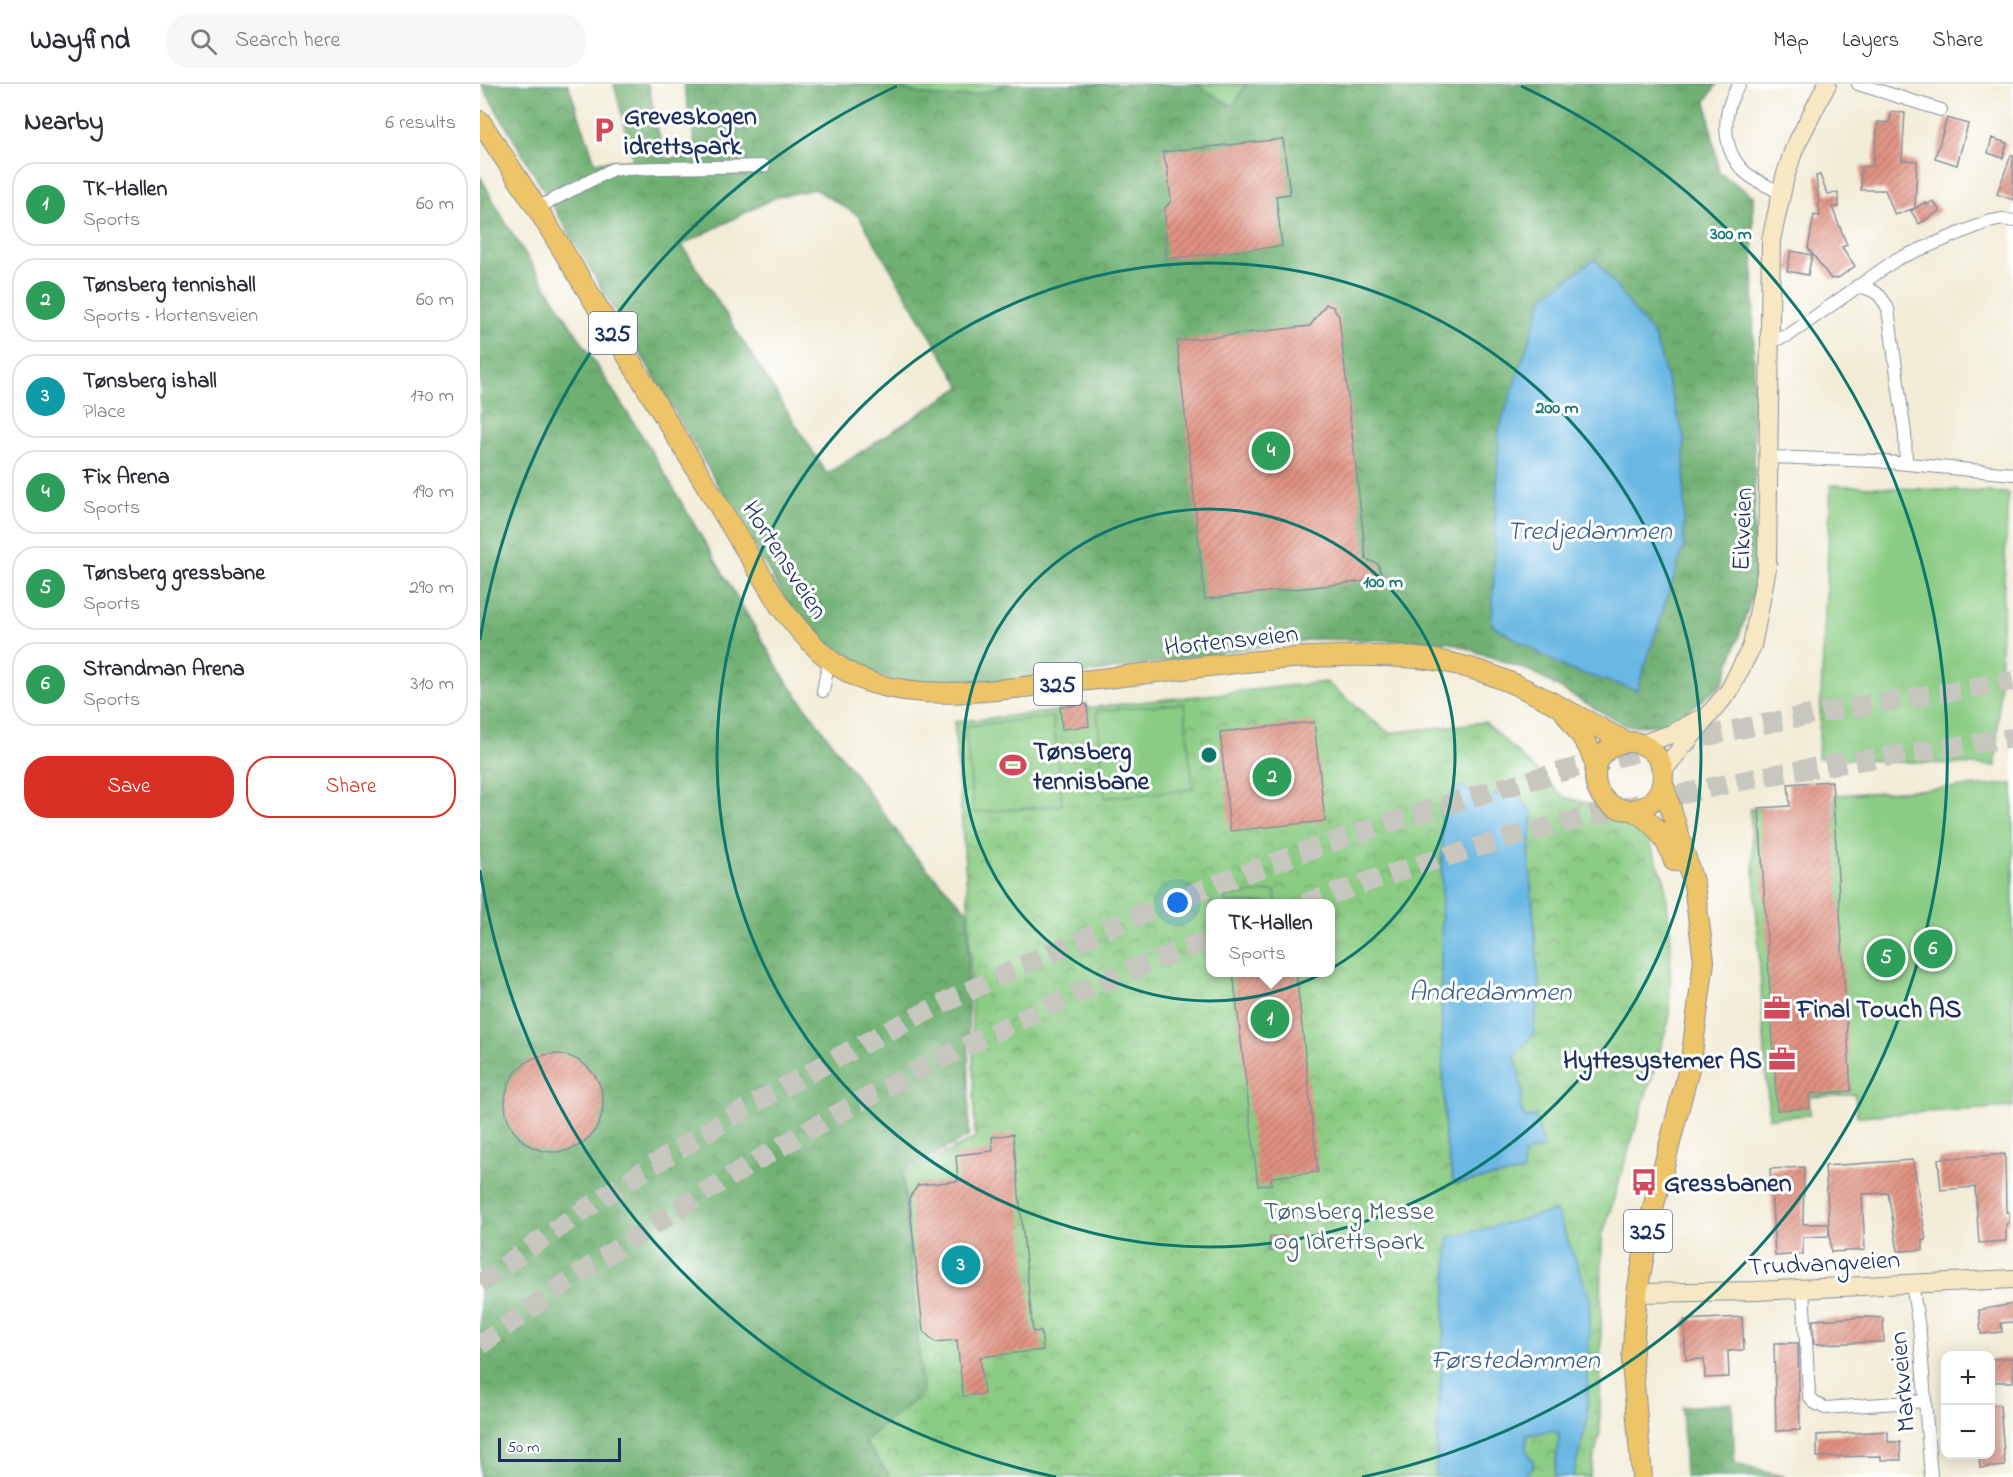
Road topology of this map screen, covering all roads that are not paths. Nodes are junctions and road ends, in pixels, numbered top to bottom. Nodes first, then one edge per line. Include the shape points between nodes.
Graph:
1 (1740, 84) edge
2 (1827, 84) edge
3 (1858, 84) edge
4 (1941, 110) dead end
5 (480, 121) edge
6 (764, 165) dead end
7 (1781, 193) junction
8 (537, 208) junction
9 (2013, 221) edge
10 (1857, 286) junction
11 (1769, 342) junction
12 (1769, 457) junction
13 (1906, 463) junction
14 (2013, 474) edge
15 (833, 662) junction
16 (823, 691) dead end
17 (1715, 706) junction
18 (1560, 707) junction
19 (1634, 743) junction
20 (1596, 766) junction
21 (1663, 777) junction
22 (1633, 810) junction
23 (1699, 990) junction
24 (2013, 1279) edge
25 (1912, 1284) junction
26 (1803, 1289) junction
27 (1638, 1293) junction
28 (1925, 1401) junction
29 (1642, 1477) edge
30 (1931, 1477) edge

1 - 7 street via 1726,116 1729,145 1741,169
2 - 7 main road, Eikveien via 1794,149
3 - 4 street
5 - 8 main road, Hortensveien / 325
6 - 8 street via 613,169
7 - 11 main road, Eikveien via 1771,240
8 - 15 main road, Hortensveien / 325 via 780,606 812,645
9 - 10 street via 1987,222 1897,259
10 - 11 street via 1789,335
10 - 13 street via 1876,291 1888,309
11 - 12 main road, Eikveien
12 - 13 street
12 - 17 main road, Eikveien via 1767,568 1759,617 1744,665
13 - 14 street
15 - 16 street via 827,670
15 - 18 main road, Hortensveien / 325 via 871,682 911,692 968,693 1283,659 1367,655 1419,658 1490,673
17 - 19 main road, Eikveien via 1674,734
17 - 21 main road, Eikveien
18 - 19 main road, Hortensveien / 325
18 - 20 main road, Hortensveien / 325 via 1588,746
19 - 20 main road via 1607,749
19 - 21 main road, 325 via 1658,757
20 - 22 main road, 325 via 1595,777 1603,797 1621,809
21 - 22 main road via 1652,801
21 - 23 main road, 325 via 1700,919 1704,961
22 - 23 main road, 325 via 1656,828 1672,854 1688,914
23 - 27 main road, 325 via 1691,1061 1651,1216
24 - 25 main road, Trudvangveien
25 - 26 main road, Trudvangveien
25 - 28 street, Markveien
26 - 27 main road, Trudvangveien
26 - 28 street via 1809,1395 1813,1402 1825,1408 1845,1408
27 - 29 main road, 325 via 1632,1360
28 - 30 street, Markveien

